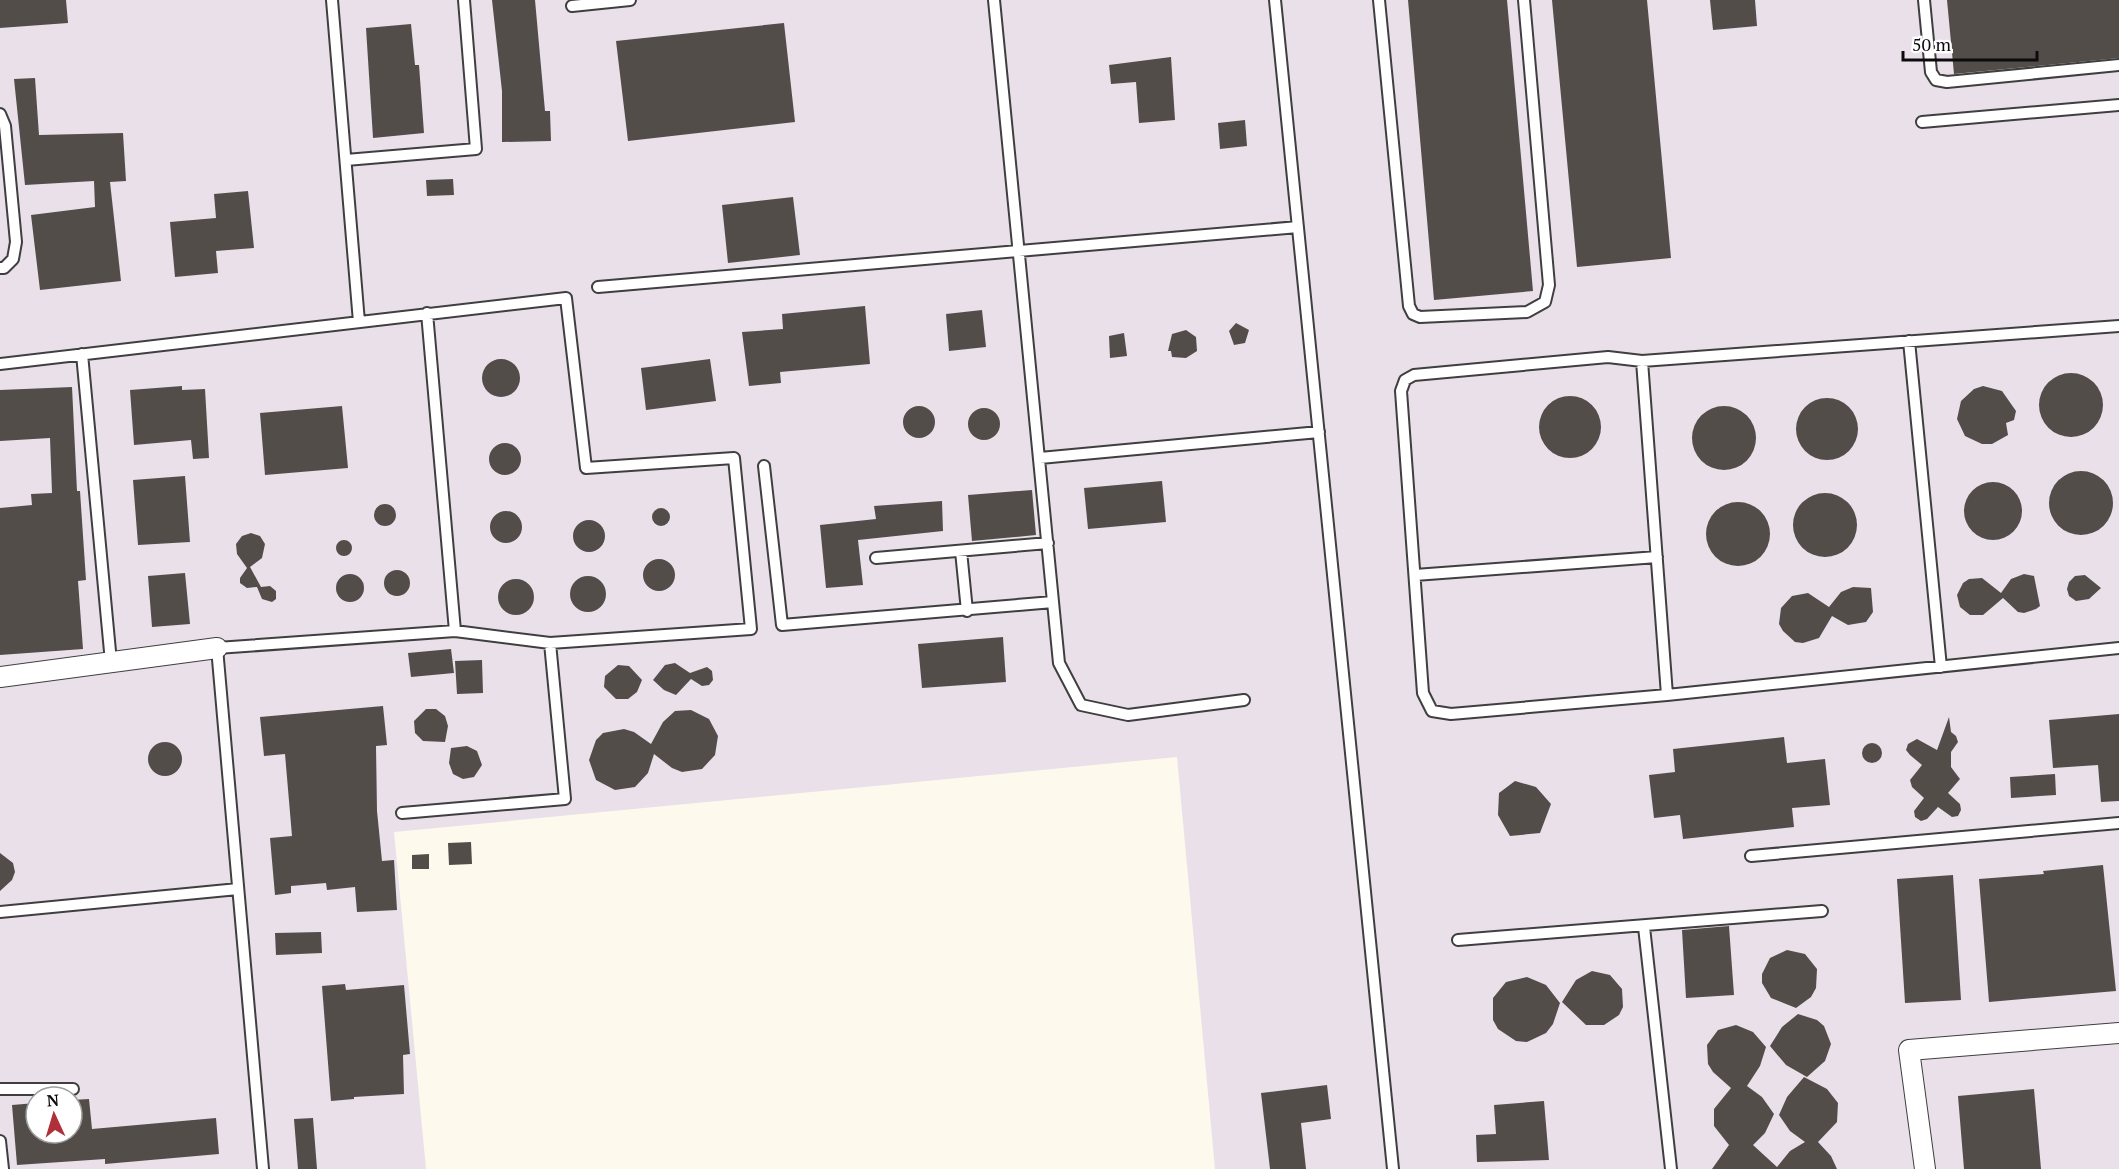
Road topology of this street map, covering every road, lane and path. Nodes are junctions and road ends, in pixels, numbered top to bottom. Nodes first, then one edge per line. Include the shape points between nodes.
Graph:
1 (332, 0) edge
2 (464, 0) edge
3 (630, 0) edge
4 (994, 0) edge
5 (1275, 0) edge
6 (1379, 0) edge
7 (1524, 0) edge
8 (1924, 0) edge
9 (573, 6) dead end
10 (2119, 65) edge
11 (2119, 105) edge
12 (0, 114) edge
13 (1922, 122) dead end
14 (346, 160) junction
15 (1298, 227) junction
16 (1019, 251) junction
17 (0, 268) edge
18 (598, 287) dead end
19 (427, 313) junction
20 (359, 322) junction
21 (2119, 326) edge
22 (1909, 341) junction
23 (82, 354) junction
24 (1642, 361) junction
25 (0, 364) edge
26 (1318, 432) junction
27 (1040, 458) junction
28 (764, 466) dead end
29 (1048, 543) junction
30 (961, 551) junction
31 (1657, 557) junction
32 (876, 558) dead end
33 (1415, 575) junction
34 (1053, 602) junction
35 (967, 611) junction
36 (455, 631) junction
37 (550, 643) junction
38 (217, 648) junction
39 (2119, 648) edge
40 (111, 662) junction
41 (1941, 667) junction
42 (0, 677) edge
43 (1667, 695) junction
44 (1244, 700) dead end
45 (402, 813) dead end
46 (2119, 823) edge
47 (1751, 856) dead end
48 (238, 889) junction
49 (1822, 911) dead end
50 (0, 912) edge
51 (1644, 927) junction
52 (1458, 940) dead end
53 (2119, 1033) edge
54 (0, 1089) edge
55 (24, 1089) edge
56 (0, 1141) edge
57 (3, 1169) edge
58 (263, 1169) edge
59 (1393, 1169) edge
60 (1671, 1169) edge
61 (1924, 1169) edge

1 - 14 lane
2 - 14 lane via 476,149
3 - 9 lane
4 - 16 lane
5 - 15 lane
6 - 7 lane via 1409,306 1420,318 1527,312 1545,302 1549,285
8 - 10 lane via 1931,72 1936,80
11 - 13 lane
12 - 17 lane via 5,126 16,242 13,259
14 - 20 lane
15 - 16 lane
15 - 26 lane
16 - 18 lane
16 - 27 lane
19 - 20 lane
19 - 36 lane
19 - 37 lane via 566,298 586,468 735,458 752,629
20 - 23 lane
21 - 22 lane
22 - 24 lane
22 - 41 lane
23 - 25 lane
23 - 40 lane
24 - 31 lane
24 - 33 lane via 1608,357 1414,375 1405,380 1401,391
26 - 27 lane
26 - 59 lane
27 - 29 lane
28 - 35 lane via 782,625
29 - 30 lane
29 - 34 lane
30 - 32 lane
30 - 35 lane
31 - 33 lane
31 - 43 lane
33 - 43 lane via 1423,693 1432,711 1451,714
34 - 35 lane
34 - 44 lane via 1059,663 1081,705 1128,715
36 - 37 lane
36 - 38 lane
37 - 45 lane via 565,799
38 - 40 street
38 - 48 lane
39 - 41 lane
40 - 42 street
41 - 43 lane
46 - 47 lane
48 - 50 lane
48 - 58 lane
49 - 51 lane
51 - 52 lane
51 - 60 lane
53 - 61 street via 1909,1050
54 - 55 lane
56 - 57 lane

